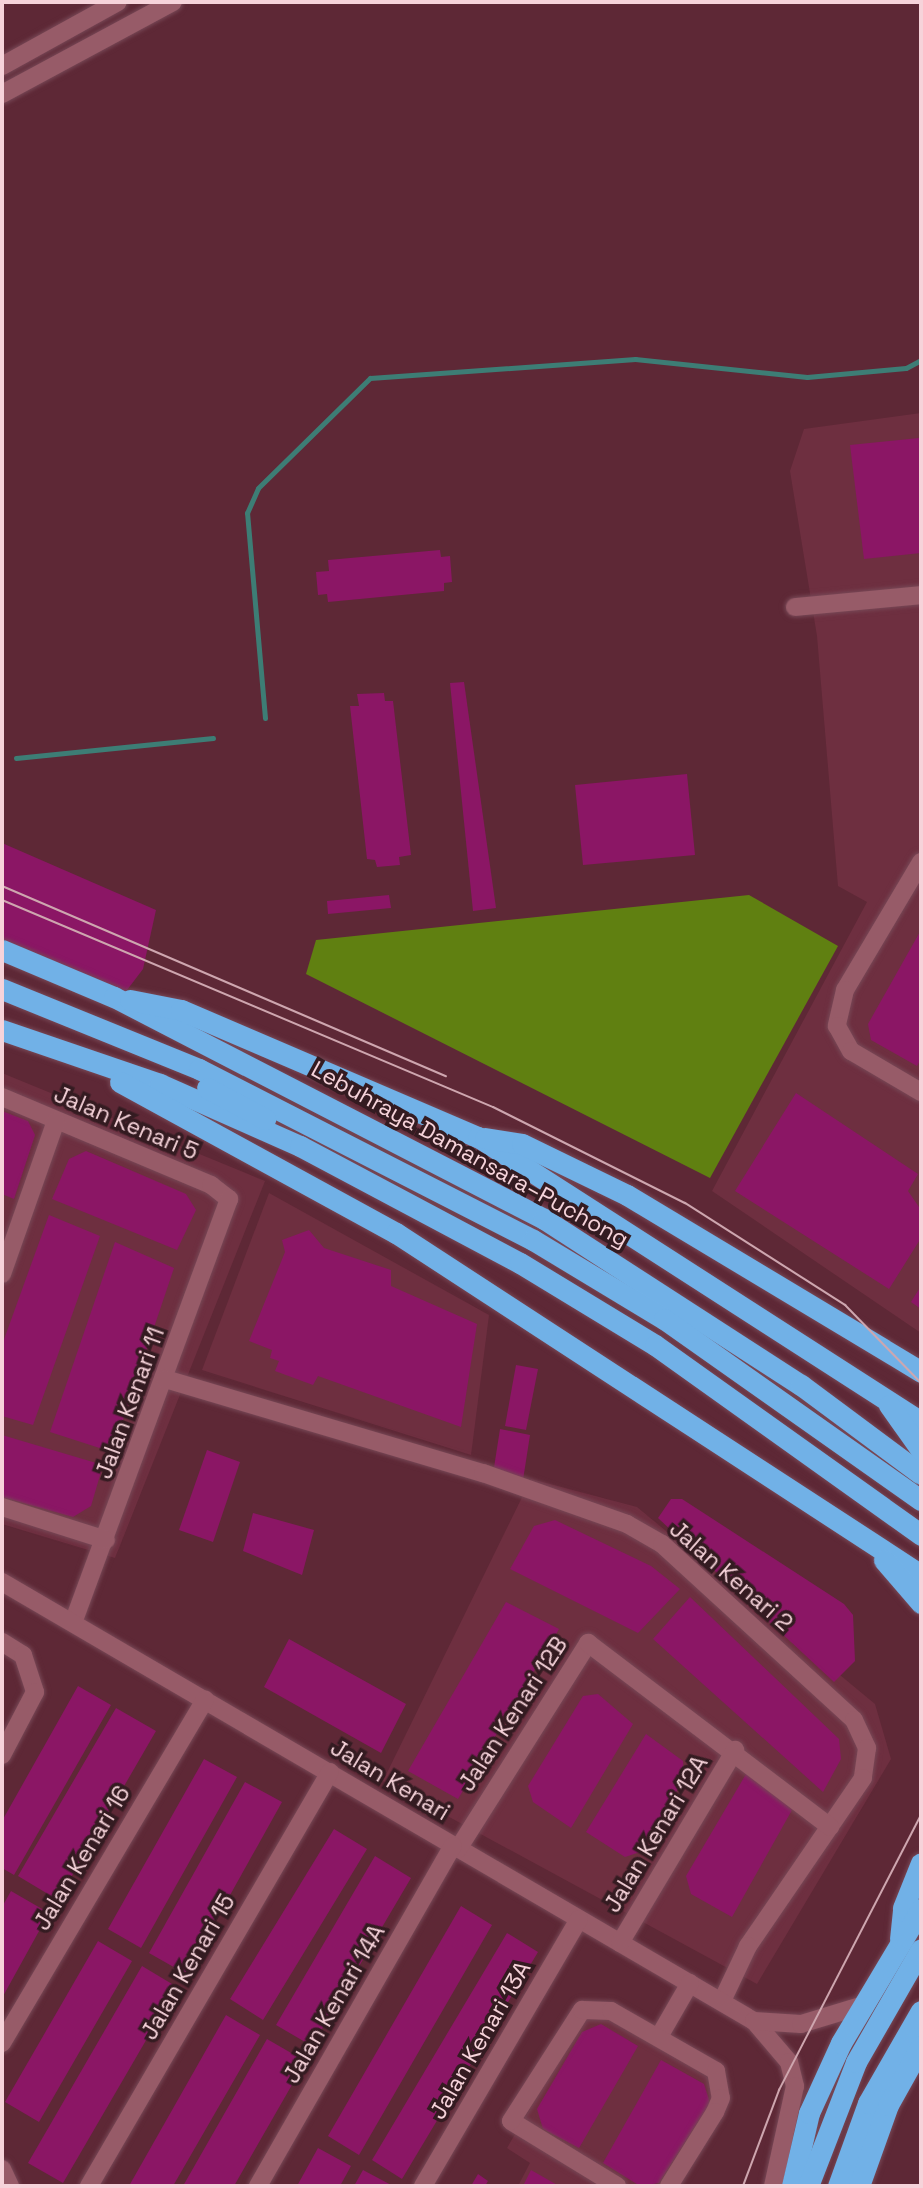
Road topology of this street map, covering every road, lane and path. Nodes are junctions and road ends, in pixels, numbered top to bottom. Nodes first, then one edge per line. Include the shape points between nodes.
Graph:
1 (118, 2) edge
2 (173, 2) edge
3 (2, 66) edge
4 (2, 94) edge
5 (921, 595) edge
6 (795, 607) dead end
7 (921, 862) edge
8 (2, 950) edge
9 (2, 989) edge
10 (114, 997) junction
11 (66, 1016) junction
12 (2, 1030) edge
13 (82, 1061) junction
14 (921, 1092) edge
15 (2, 1097) edge
16 (56, 1121) junction
17 (478, 1137) junction
18 (300, 1146) junction
19 (229, 1199) joint
20 (2, 1274) edge
21 (921, 1372) edge
22 (165, 1379) junction
23 (884, 1398) junction
24 (921, 1422) edge
25 (921, 1450) edge
26 (921, 1474) edge
27 (921, 1500) edge
28 (2, 1507) edge
29 (921, 1535) edge
30 (106, 1541) junction
31 (872, 1546) junction
32 (921, 1575) edge
33 (2, 1582) edge
34 (921, 1603) edge
35 (73, 1622) junction
36 (2, 1642) edge
37 (205, 1700) junction
38 (735, 1750) junction
39 (2, 1755) edge
40 (330, 1772) junction
41 (830, 1826) junction
42 (456, 1847) junction
43 (921, 1863) edge
44 (921, 1909) edge
45 (579, 1919) junction
46 (620, 1944) junction
47 (899, 1945) junction
48 (921, 1949) edge
49 (690, 1983) junction
50 (722, 2001) junction
51 (864, 2005) junction
52 (921, 2011) edge
53 (754, 2021) junction
54 (660, 2035) junction
55 (2, 2043) edge
56 (921, 2046) edge
57 (2, 2169) edge
58 (10, 2186) edge
59 (89, 2186) edge
60 (258, 2186) edge
61 (424, 2186) edge
62 (617, 2186) edge
63 (669, 2186) edge
64 (773, 2186) edge
65 (792, 2186) edge
66 (808, 2186) edge
67 (838, 2186) edge
68 (859, 2186) edge

1 - 3 street
2 - 4 street
5 - 6 street
7 - 14 street via 845,990 837,1026 850,1051
8 - 10 highway, Lebuhraya Damansara–Puchong
9 - 11 highway, Lebuhraya Damansara–Puchong
10 - 17 highway via 181,1010
10 - 26 highway, Lebuhraya Damansara–Puchong via 544,1219 801,1385
11 - 18 highway via 255,1114
11 - 27 highway, Lebuhraya Damansara–Puchong via 211,1074 533,1240 664,1319
12 - 13 highway
13 - 18 highway via 160,1084
13 - 31 highway via 397,1233
15 - 16 street, Jalan Kenari 5
16 - 19 street, Jalan Kenari 5 via 211,1185
16 - 20 street
17 - 21 highway via 522,1144 627,1195
17 - 23 highway
18 - 29 highway via 520,1263 654,1345
19 - 22 street, Jalan Kenari 11
22 - 30 street, Jalan Kenari 11
22 - 41 street, Jalan Kenari 2 via 483,1473 627,1524 662,1544 854,1720 868,1762
23 - 24 highway
23 - 25 highway
28 - 30 street
30 - 35 street, Jalan Kenari 11
31 - 32 highway
31 - 34 highway
33 - 35 street, Jalan Kenari
35 - 37 street, Jalan Kenari
36 - 39 street via 23,1655 33,1670 30,1706
37 - 40 street, Jalan Kenari
37 - 55 street, Jalan Kenari 16
38 - 41 street
38 - 42 street, Jalan Kenari 12B via 588,1643
38 - 46 street, Jalan Kenari 12A
40 - 42 street, Jalan Kenari
40 - 59 street, Jalan Kenari 15
41 - 50 street, Jalan Kenari 2 via 748,1946
42 - 45 street, Jalan Kenari
42 - 60 street, Jalan Kenari 14A
43 - 47 highway via 903,1908
44 - 47 highway
45 - 46 street, Jalan Kenari
45 - 61 street, Jalan Kenari 13A
46 - 49 street, Jalan Kenari
47 - 51 highway
48 - 66 highway via 856,2062
49 - 50 street, Jalan Kenari
49 - 54 street
50 - 53 street, Jalan Kenari
51 - 53 street, Jalan Kenari via 801,2024
51 - 65 highway via 809,2113
52 - 67 highway via 868,2103
53 - 64 street, Jalan Kenari via 789,2063 795,2086
54 - 62 street via 611,2011 582,2010 511,2121
54 - 63 street via 716,2071 720,2084 715,2112
56 - 68 highway via 888,2105
57 - 58 street

